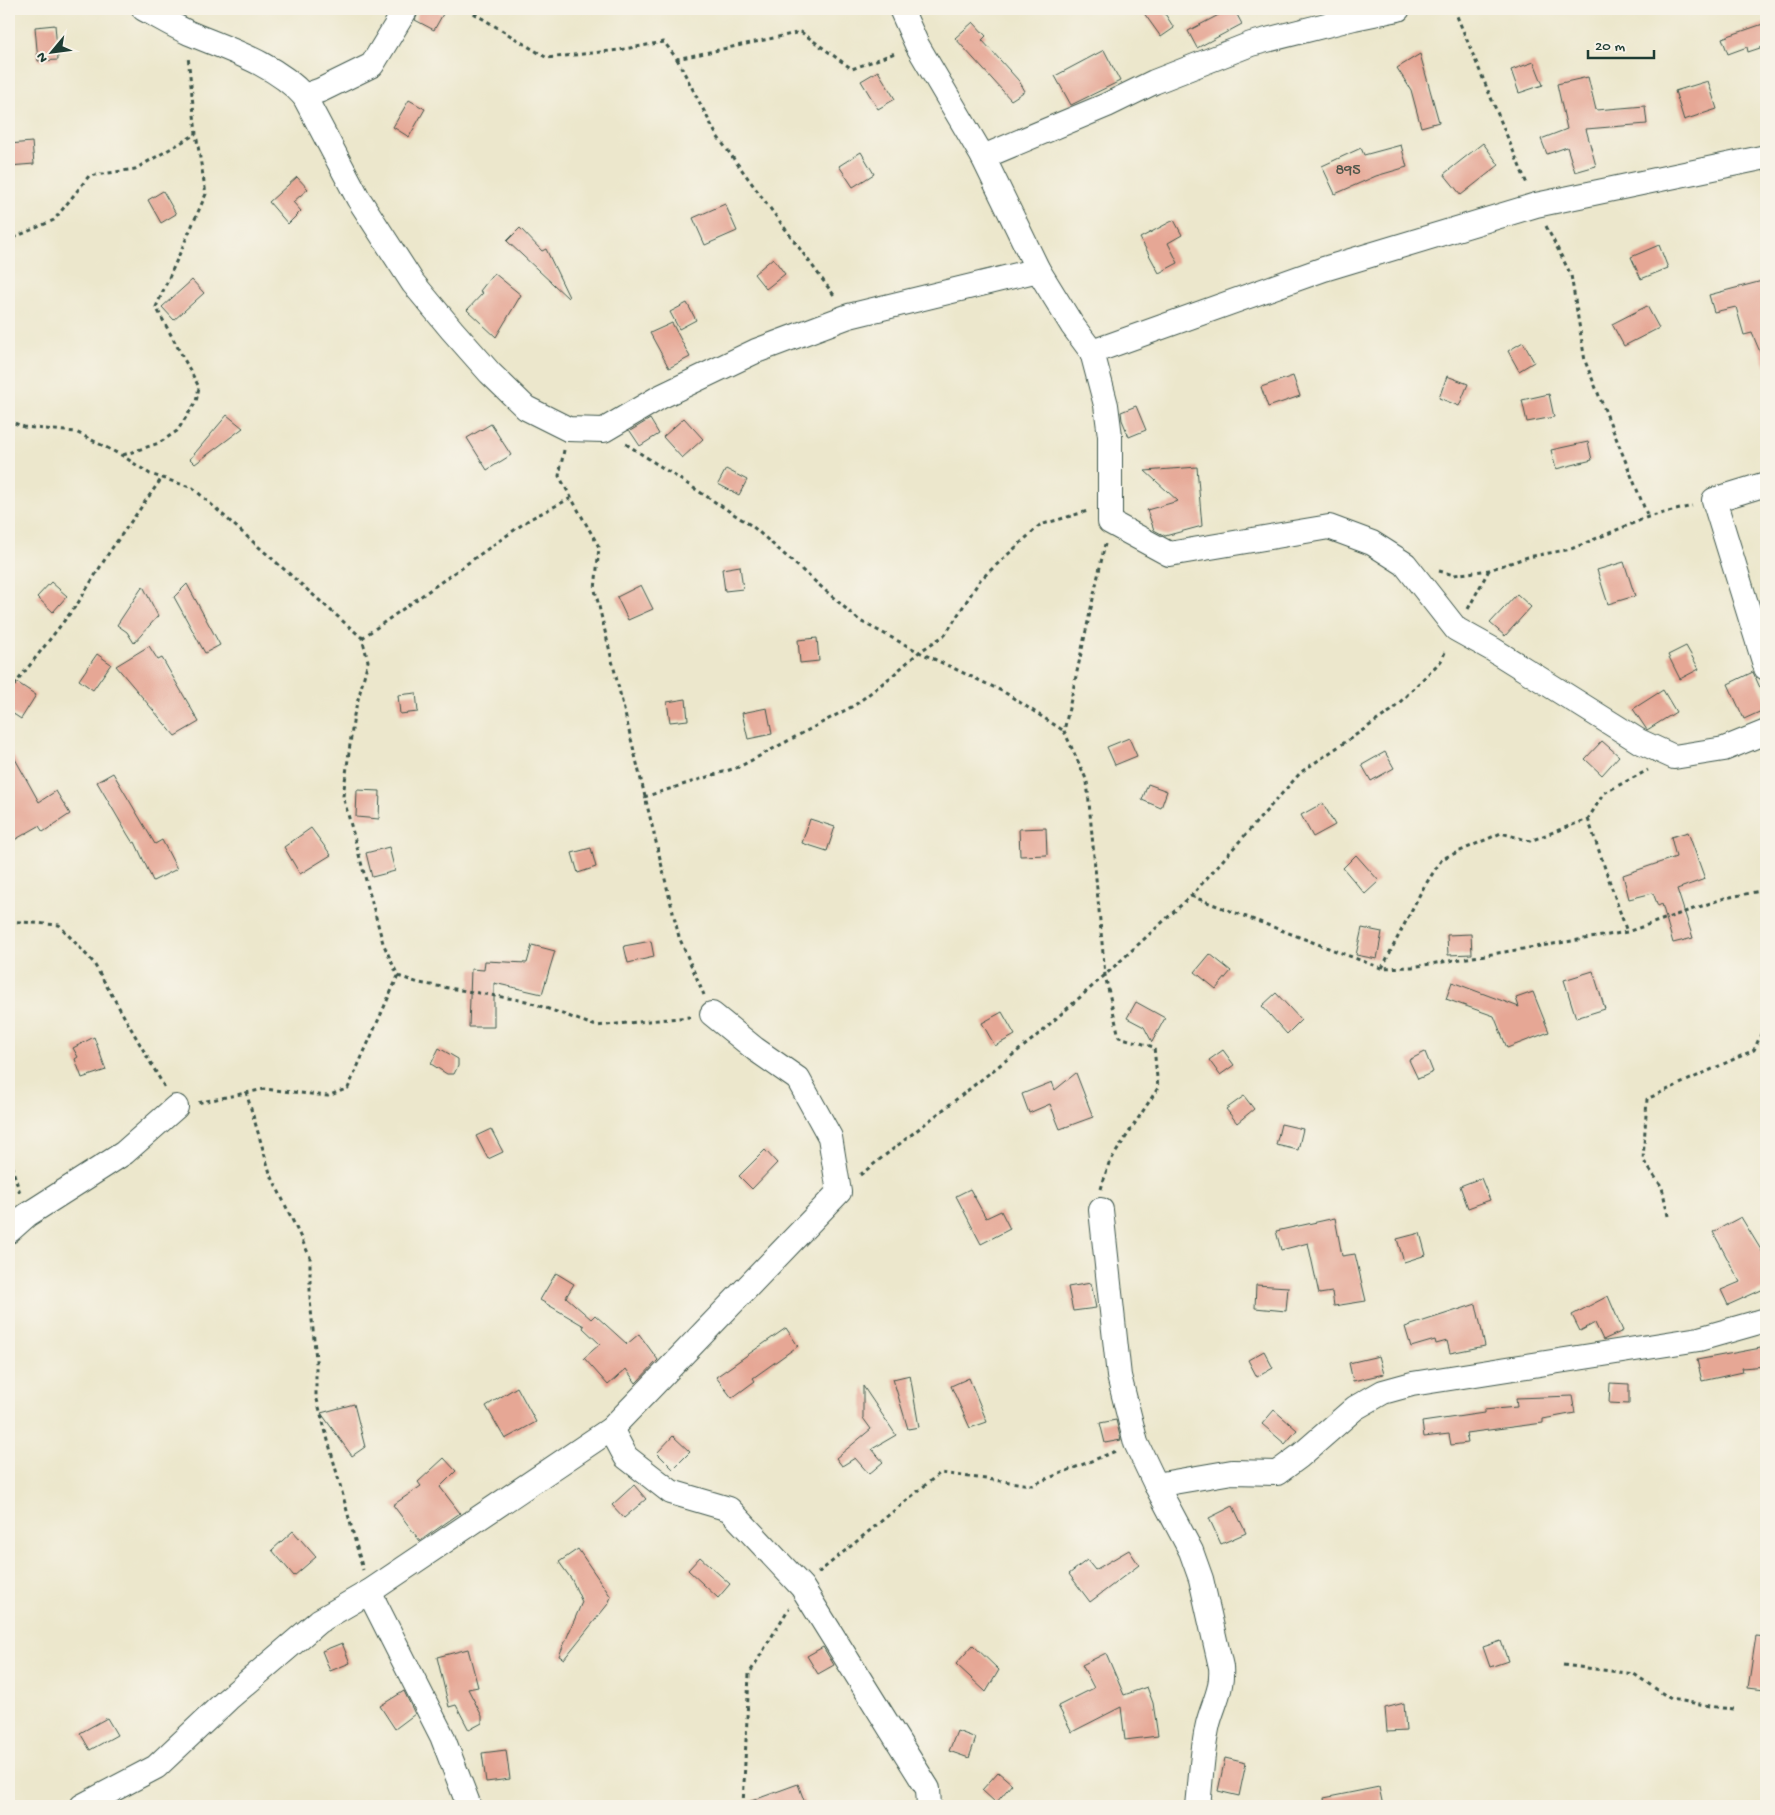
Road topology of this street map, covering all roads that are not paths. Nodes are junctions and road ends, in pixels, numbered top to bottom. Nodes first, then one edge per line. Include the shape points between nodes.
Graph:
1 (144, 9) edge
2 (406, 9) edge
3 (901, 9) edge
4 (1398, 9) edge
5 (304, 96) junction
6 (984, 157) junction
7 (1766, 157) edge
8 (1038, 270) junction
9 (1092, 352) junction
10 (1766, 484) edge
11 (1766, 668) edge
12 (1766, 732) edge
13 (712, 1014) road end
14 (176, 1108) road end
15 (1101, 1210) road end
16 (9, 1231) edge
17 (1766, 1320) edge
18 (611, 1429) junction
19 (1156, 1485) junction
20 (369, 1592) junction
21 (82, 1806) edge
22 (469, 1806) edge
23 (929, 1806) edge
24 (1198, 1806) edge

1 - 5 street via 186,32 247,57 292,82
2 - 5 street via 372,65
3 - 6 street via 917,45
4 - 6 street via 1251,44 1154,82
5 - 8 street via 358,198 413,283 526,408 568,429 604,430 660,397 756,351 849,316
6 - 8 street
7 - 9 street via 1536,205 1324,269
8 - 9 street
9 - 12 street via 1106,405 1110,436 1109,513 1169,554 1329,527 1372,543 1404,564 1456,629 1639,742 1674,758 1724,749
10 - 11 street via 1714,500
13 - 18 street via 798,1078 830,1137 839,1192
14 - 16 street via 124,1153 27,1214
15 - 19 street via 1119,1376 1136,1443
17 - 19 street via 1699,1339 1412,1384 1383,1392 1355,1408 1277,1473 1232,1472
18 - 20 street
18 - 23 street via 626,1457 671,1492 729,1510 802,1587 928,1789
19 - 24 street via 1191,1551 1222,1667 1221,1689 1208,1724
20 - 21 street via 319,1621 228,1699 156,1767
20 - 22 street via 442,1736

